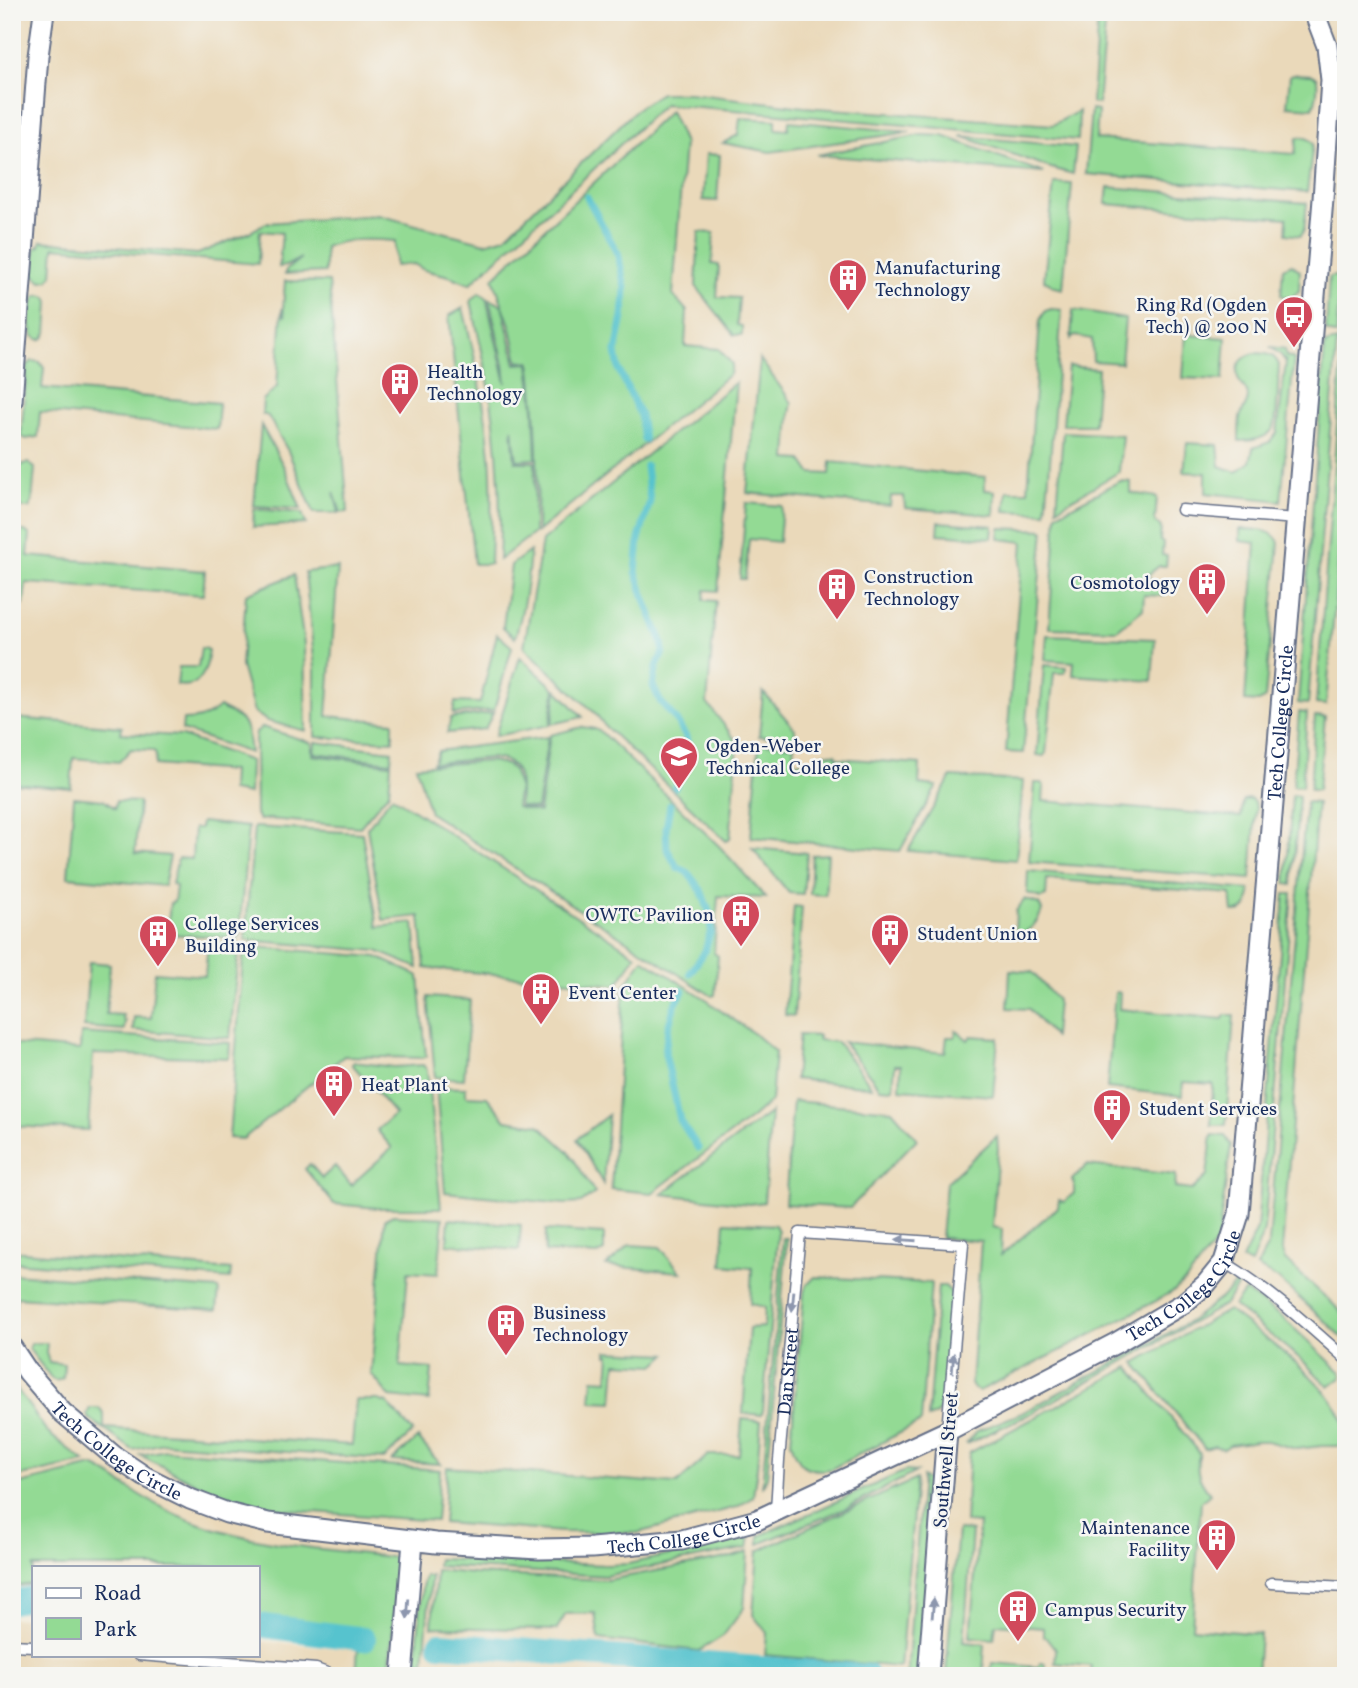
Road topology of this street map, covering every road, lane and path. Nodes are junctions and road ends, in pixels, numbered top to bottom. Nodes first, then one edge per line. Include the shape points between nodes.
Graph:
1 (44, 12) edge
2 (1314, 12) edge
3 (1338, 66) edge
4 (12, 401) edge
5 (1182, 510) dead end
6 (1296, 519) junction
7 (800, 1233) joint
8 (1224, 1262) junction
9 (12, 1348) edge
10 (1346, 1359) edge
11 (947, 1431) junction
12 (776, 1511) junction
13 (412, 1541) junction
14 (1271, 1583) dead end
15 (1346, 1587) edge
16 (12, 1645) edge
17 (32, 1646) edge
18 (152, 1656) edge
19 (335, 1676) edge
20 (402, 1676) edge
21 (928, 1676) edge

1 - 4 street
2 - 3 street, Tech College Circle
3 - 6 street, Tech College Circle via 1331,80
5 - 6 lane
6 - 8 street, Tech College Circle via 1239,1214
11 -> 7 lane, Southwell Street via 963,1244
7 -> 12 lane, Dan Street
8 - 10 lane via 1253,1280
8 - 11 street, Tech College Circle via 1184,1303
9 - 13 street, Tech College Circle via 62,1412 114,1456 190,1499 268,1523
11 - 12 street, Tech College Circle
21 -> 11 street, Southwell Street
12 - 13 street, Tech College Circle via 682,1540 605,1547 539,1549
13 -> 20 street
14 - 15 lane
16 - 17 lane
18 - 19 lane via 316,1669

